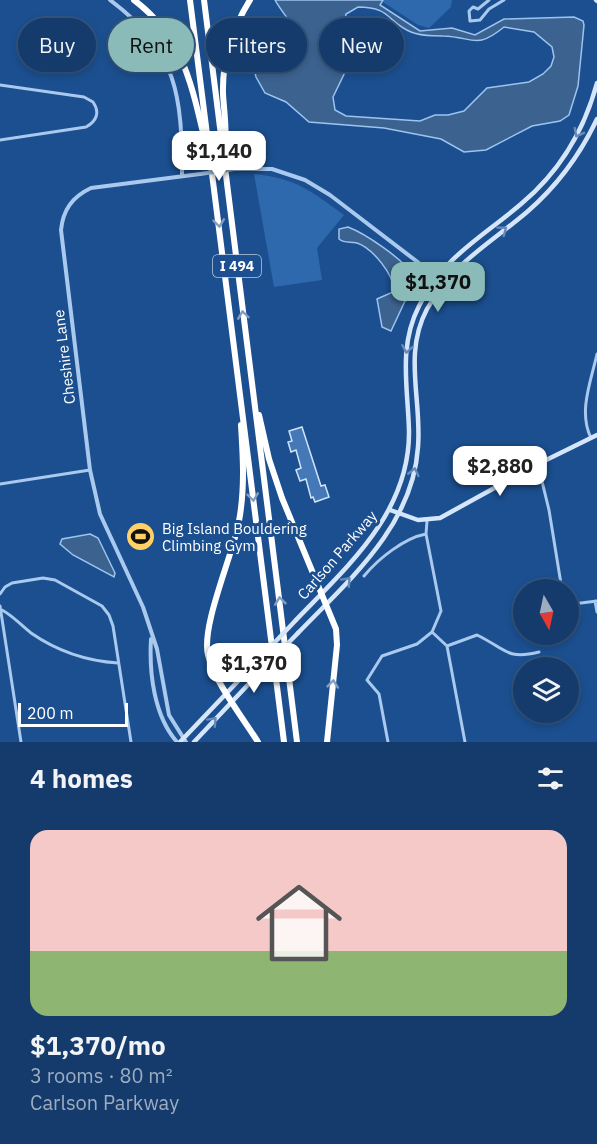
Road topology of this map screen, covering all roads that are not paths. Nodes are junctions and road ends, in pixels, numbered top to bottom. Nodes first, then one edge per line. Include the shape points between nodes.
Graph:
1 (110, 0) edge
2 (134, 0) edge
3 (190, 0) edge
4 (204, 0) edge
5 (250, 0) edge
6 (489, 0) edge
7 (504, 0) edge
8 (478, 9) junction
9 (484, 14) junction
10 (597, 83) edge
11 (0, 85) edge
12 (597, 119) edge
13 (0, 140) edge
14 (224, 159) junction
15 (211, 165) junction
16 (182, 176) junction
17 (425, 267) junction
18 (437, 277) junction
19 (445, 283) junction
20 (426, 294) junction
21 (597, 354) edge
22 (251, 373) junction
23 (237, 377) junction
24 (597, 435) edge
25 (591, 438) junction
26 (538, 464) junction
27 (90, 470) junction
28 (0, 484) edge
29 (390, 510) junction
30 (399, 513) junction
31 (427, 521) junction
32 (426, 534) junction
33 (364, 576) dead end
34 (559, 579) edge
35 (322, 592) junction
36 (0, 594) edge
37 (596, 601) edge
38 (579, 602) edge
39 (327, 603) junction
40 (0, 608) edge
41 (597, 612) edge
42 (432, 632) junction
43 (151, 636) junction
44 (447, 646) junction
45 (539, 652) dead end
46 (119, 663) junction
47 (227, 692) junction
48 (232, 701) junction
49 (185, 740) edge
50 (21, 742) edge
51 (131, 742) edge
52 (178, 742) edge
53 (194, 742) edge
54 (258, 742) edge
55 (284, 742) edge
56 (297, 742) edge
57 (327, 742) edge
58 (388, 742) edge
59 (465, 742) edge

1 - 16 street via 141,26 169,68 180,108
2 - 15 highway via 162,27 184,63
3 - 15 highway, I 494
4 - 14 highway, I 494
5 - 14 highway via 226,55
6 - 8 street
7 - 9 street
8 - 9 street
8 - 9 street via 473,7 469,11 470,21 476,22
10 -> 18 main road, Carlson Parkway via 577,136 552,172 519,206 458,253
11 - 13 street via 90,99 97,116 86,127
19 -> 12 main road, Carlson Parkway via 475,251 526,213 554,185 577,156
22 -> 14 highway, I 494
15 -> 23 highway, I 494
16 - 17 street, Cheshire Lane, bridge via 272,169 305,180
16 - 27 street, Cheshire Lane via 91,188 72,201 64,214 61,239
17 - 18 street, Cheshire Lane
17 - 20 street
18 - 19 street, Cheshire Lane
18 - 20 main road, Carlson Parkway
30 -> 19 main road, Carlson Parkway via 412,480 418,448 415,345 423,318
20 -> 29 main road, Carlson Parkway via 407,349 404,381 409,448 404,475
21 - 25 street via 585,410
22 - 35 highway via 272,467
56 -> 22 highway, I 494
23 - 47 highway via 243,473 241,510 206,643 210,663
23 -> 55 highway, I 494
24 - 25 main road
25 - 26 main road
26 - 31 main road via 440,518
26 - 34 street
27 - 28 street
27 - 43 street, Cheshire Lane via 100,513 143,606
29 - 30 main road
29 - 35 main road, Carlson Parkway via 373,536
30 - 31 main road
39 -> 30 main road, Carlson Parkway via 380,545
31 - 32 street
32 - 33 street via 401,546
32 - 42 street via 441,611
35 - 39 highway
35 - 47 main road, Carlson Parkway, bridge
36 - 46 street via 9,584 40,578 60,582 106,610 113,623
37 - 38 street
37 - 41 street
39 - 48 main road, Carlson Parkway, bridge
57 -> 39 highway via 337,640
40 - 46 street via 38,638 61,650
40 - 50 street
42 - 44 street
42 - 58 street via 417,644 380,654 367,680 379,694
43 - 49 street, Cheshire Lane via 159,657 167,711
43 - 52 street, Cheshire Lane via 160,713 165,727
44 - 45 street via 477,635 507,653 520,656
44 - 59 street
46 - 51 street
47 - 48 highway
47 - 49 main road, Carlson Parkway
53 -> 48 main road, Carlson Parkway
48 - 54 highway
49 - 52 main road, Carlson Parkway

